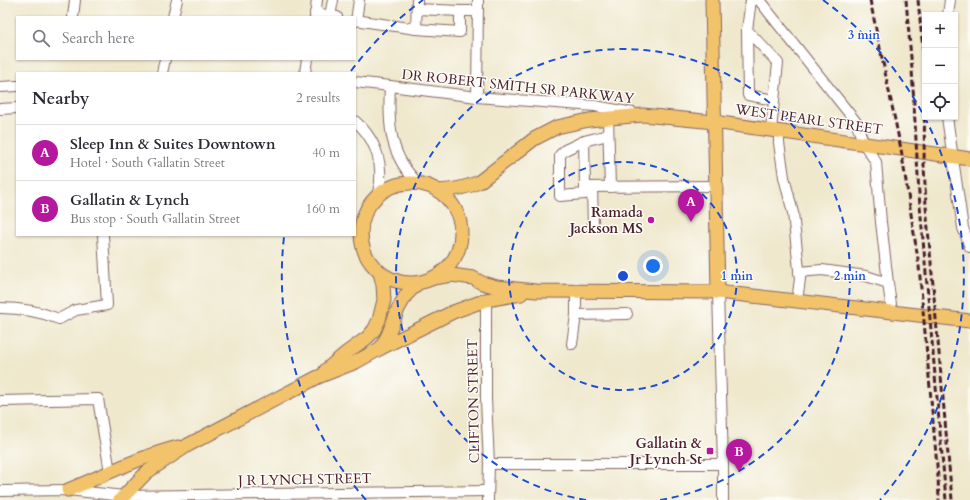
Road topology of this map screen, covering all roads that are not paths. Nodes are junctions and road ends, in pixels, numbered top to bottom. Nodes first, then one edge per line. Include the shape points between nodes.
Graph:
1 (75, 0) edge
2 (176, 0) edge
3 (317, 0) edge
4 (333, 0) edge
5 (360, 0) edge
6 (478, 0) edge
7 (712, 0) edge
8 (751, 0) edge
9 (758, 0) edge
10 (950, 0) edge
11 (417, 4) edge
12 (460, 11) junction
13 (478, 12) junction
14 (948, 12) edge
15 (315, 15) edge
16 (73, 16) edge
17 (173, 16) edge
18 (333, 16) edge
19 (356, 16) edge
20 (356, 20) edge
21 (416, 29) junction
22 (747, 30) junction
23 (165, 60) edge
24 (307, 60) edge
25 (162, 72) edge
26 (305, 72) edge
27 (356, 82) edge
28 (16, 86) edge
29 (390, 86) junction
30 (0, 87) edge
31 (477, 98) junction
32 (774, 100) junction
33 (16, 108) edge
34 (0, 109) edge
35 (642, 115) junction
36 (608, 118) junction
37 (948, 120) edge
38 (356, 122) edge
39 (714, 122) junction
40 (775, 131) junction
41 (608, 135) junction
42 (584, 141) junction
43 (864, 144) junction
44 (953, 156) junction
45 (970, 159) edge
46 (418, 184) junction
47 (716, 186) junction
48 (588, 187) junction
49 (610, 187) junction
50 (438, 191) junction
51 (377, 196) junction
52 (593, 226) dead end
53 (103, 236) edge
54 (970, 247) edge
55 (799, 272) junction
56 (380, 273) junction
57 (433, 278) junction
58 (418, 283) junction
59 (888, 283) junction
60 (576, 290) junction
61 (536, 291) junction
62 (718, 292) junction
63 (486, 300) junction
64 (797, 301) junction
65 (0, 308) edge
66 (892, 312) junction
67 (627, 314) dead end
68 (576, 315) junction
69 (970, 320) edge
70 (572, 344) dead end
71 (381, 348) junction
72 (318, 377) junction
73 (0, 401) edge
74 (188, 445) junction
75 (489, 464) junction
76 (723, 464) junction
77 (110, 472) junction
78 (68, 490) junction
79 (0, 491) edge
80 (487, 496) edge
81 (122, 498) edge
82 (98, 500) edge
83 (722, 500) edge

1 - 16 street
2 - 17 street
3 - 15 street
4 - 18 street
5 - 19 street
6 - 13 street
7 - 39 main road
8 - 22 street
9 - 43 street via 856,122
10 - 14 street
11 - 12 street
11 - 21 street
12 - 13 street
12 - 21 street via 460,32
13 - 31 street
15 - 18 street
20 - 21 street
22 - 32 street via 778,63
22 - 32 street via 748,95
23 - 25 street
24 - 26 street
27 - 29 street, DR ROBERT SMITH SR PARKWAY
28 - 30 street
29 - 31 street, DR ROBERT SMITH SR PARKWAY
29 - 46 street, DR ROBERT SMITH SR PARKWAY via 392,138 400,161
31 - 35 street, DR ROBERT SMITH SR PARKWAY via 595,106
32 - 40 street
33 - 34 street
35 - 36 main road, WEST PEARL STREET
35 - 39 main road, WEST PEARL STREET
36 - 41 street
36 - 50 main road, WEST PEARL STREET via 557,127 534,139 479,182 454,190
37 - 44 street
38 - 51 street via 370,138 377,153 380,164
39 - 40 main road, WEST PEARL STREET
39 - 47 main road
40 - 43 main road, WEST PEARL STREET
40 - 55 street via 793,213
41 - 42 street
41 - 49 street
42 - 48 street
42 - 48 street via 564,150 560,155 560,196 585,194
43 - 44 main road, WEST PEARL STREET
43 - 59 street via 876,162
44 - 45 main road, WEST PEARL STREET
44 - 54 street via 963,228
46 - 50 main road
46 - 51 main road via 406,183 391,187
47 - 49 street
47 - 62 main road
48 - 49 street
48 - 52 street
50 - 57 main road via 453,206 459,218 461,239 455,258
51 - 56 main road via 363,216 360,232 367,259
53 - 65 street via 107,305 76,310 59,319 42,312
55 - 59 street via 822,270 866,276
55 - 64 street
56 - 58 main road via 390,279
56 - 72 main road via 384,300 374,330
57 - 58 main road
57 - 61 main road via 452,275 473,278 497,287
58 - 71 main road via 406,295 398,309
59 - 66 street
60 - 61 main road
60 - 62 main road
60 - 68 street
61 - 63 main road
62 - 64 main road
62 - 76 street
63 - 71 main road via 453,312
63 - 75 street, CLIFTON STREET
64 - 66 main road
66 - 69 main road
67 - 68 street
68 - 70 street
71 - 72 main road via 356,362
72 - 74 main road
73 - 77 street via 98,399
74 - 77 main road via 158,452
74 - 81 main road via 147,472
75 - 76 street
75 - 80 street, CLIFTON STREET
76 - 83 street
77 - 78 main road
78 - 79 street, J R LYNCH STREET
78 - 81 street, J R LYNCH STREET
80 - 81 street, J R LYNCH STREET
81 - 82 street, J R LYNCH STREET

